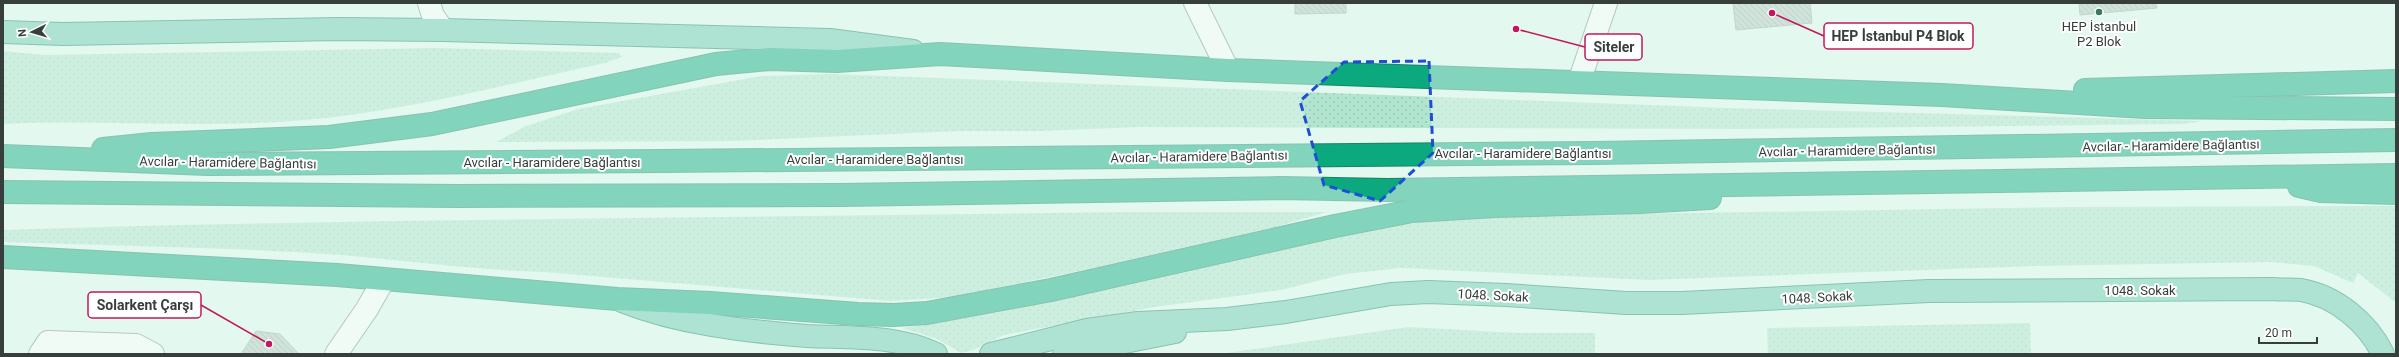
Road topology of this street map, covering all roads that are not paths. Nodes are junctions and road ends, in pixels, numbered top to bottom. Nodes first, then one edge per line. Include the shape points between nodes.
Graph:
1 (429, 3) edge
2 (1195, 3) edge
3 (1606, 3) edge
4 (443, 30) junction
5 (3, 32) edge
6 (940, 54) junction
7 (1228, 70) junction
8 (2396, 81) edge
9 (1579, 82) junction
10 (1942, 95) junction
11 (2396, 109) edge
12 (2396, 140) edge
13 (3, 156) edge
14 (76, 158) junction
15 (2396, 175) edge
16 (2259, 177) junction
17 (1759, 184) junction
18 (3, 192) edge
19 (2396, 193) edge
20 (3, 257) edge
21 (384, 279) junction
22 (617, 299) junction
23 (1227, 319) junction
24 (40, 354) edge
25 (153, 354) edge
26 (336, 354) edge
27 (936, 354) edge
28 (991, 354) edge
29 (1064, 354) edge
30 (2384, 354) edge

1 - 4 street via 433,16
2 - 7 street
3 - 9 street
4 - 5 main road via 340,29 62,34
4 - 6 main road via 830,40
6 - 7 highway
6 - 14 highway via 837,61 770,59 716,64 432,124 329,137 108,147
7 - 9 highway
8 - 10 highway
9 - 10 highway
10 - 11 highway via 2145,107
12 - 14 highway, Avcılar - Haramidere Bağlantısı via 2028,148 986,159 208,164
13 - 14 highway, Avcılar - Haramidere Bağlantısı
15 - 16 highway
16 - 17 highway
16 - 19 highway via 2321,191
17 - 18 highway via 841,195
17 - 22 highway via 1720,196 1679,200 1502,205 1412,211 1050,290 927,313 858,314
20 - 21 highway
21 - 22 highway
21 - 26 street
22 - 27 main road via 682,321 796,335 901,342
23 - 28 main road via 1138,323 1088,330
23 - 29 main road via 1186,330
23 - 30 main road, 1048. Sokak via 1391,294 1428,292 1626,303 1682,303 1929,291 2301,290 2339,305 2370,333
24 - 25 street via 48,342 136,345

